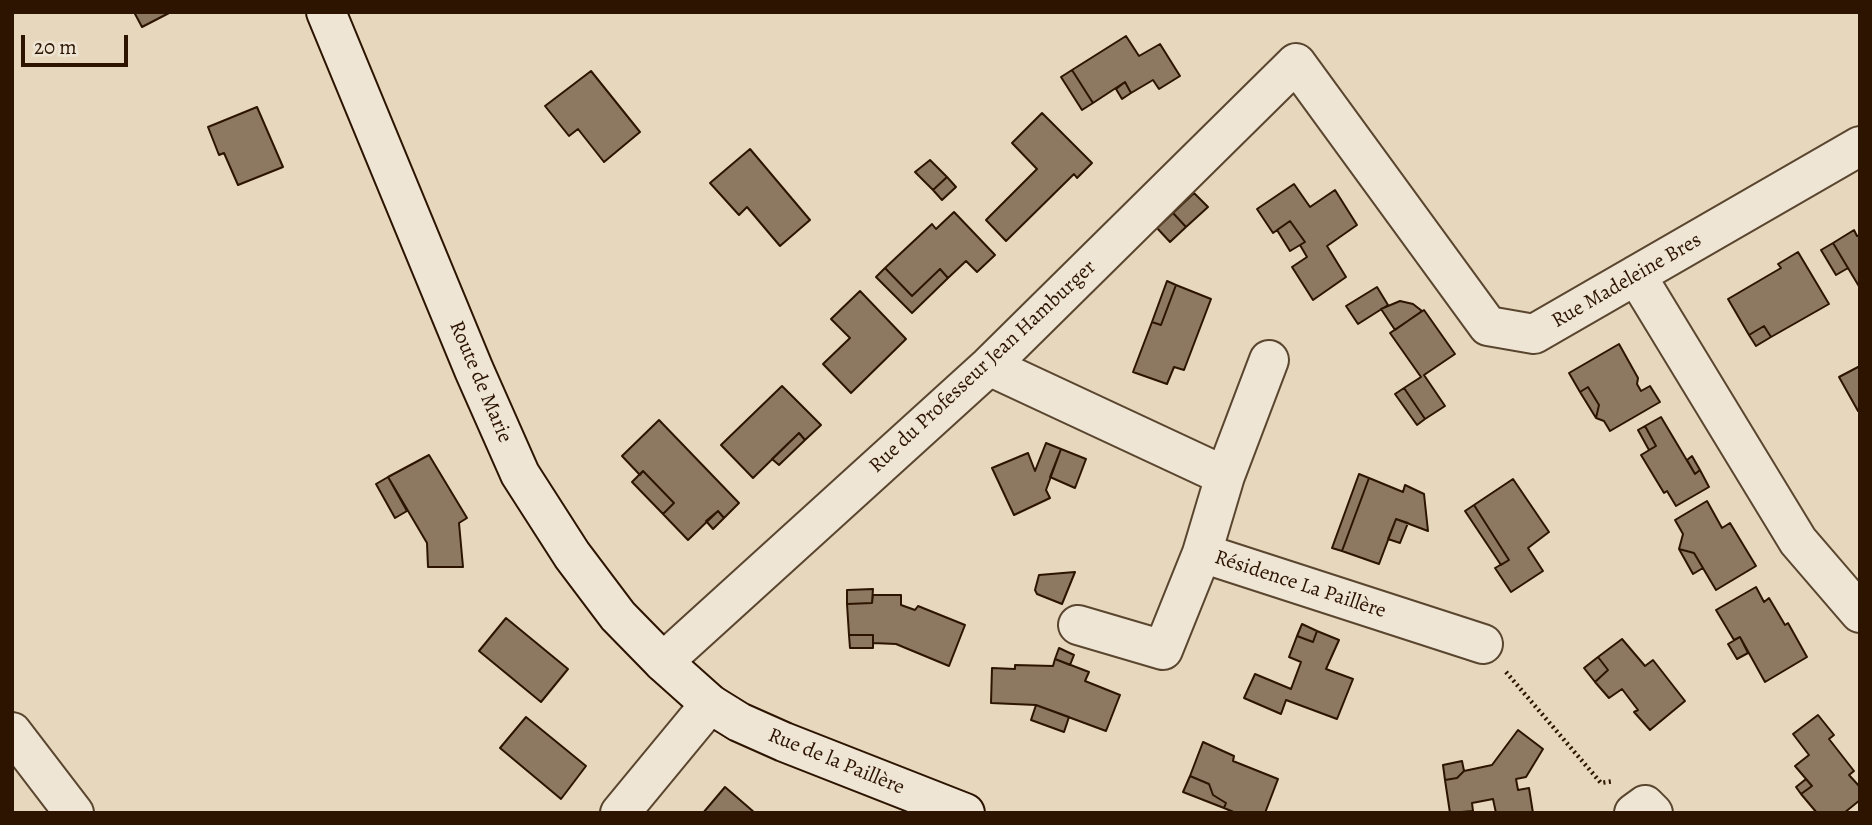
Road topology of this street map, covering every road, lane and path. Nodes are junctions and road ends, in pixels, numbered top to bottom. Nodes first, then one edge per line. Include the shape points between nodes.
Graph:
1 (326, 12) edge
2 (1296, 63) joint
3 (1860, 146) edge
4 (1636, 275) junction
5 (1269, 360) dead end
6 (989, 366) junction
7 (1225, 476) junction
8 (1202, 553) junction
9 (1860, 613) edge
10 (1078, 625) dead end
11 (1483, 645) joint
12 (663, 662) junction
13 (710, 704) junction
14 (12, 732) edge
15 (1644, 810) edge
16 (74, 813) edge
17 (620, 813) edge
18 (965, 813) edge

1 - 12 street, Route de Marie via 520,474 618,616
2 - 4 street, Rue Madeleine Bres via 1488,326 1534,334
2 - 6 street, Rue du Professeur Jean Hamburger
3 - 4 street, Rue Madeleine Bres
4 - 9 street via 1798,541
5 - 7 street, Résidence La Paillère
6 - 7 street
6 - 12 street, Rue du Professeur Jean Hamburger
7 - 8 street, Résidence La Paillère
8 - 10 street via 1163,650
8 - 11 street, Résidence La Paillère
11 - 15 path via 1601,783 1625,780
12 - 13 street, Route de Marie
13 - 17 street
13 - 18 street, Rue de la Paillère via 784,742
14 - 16 street

